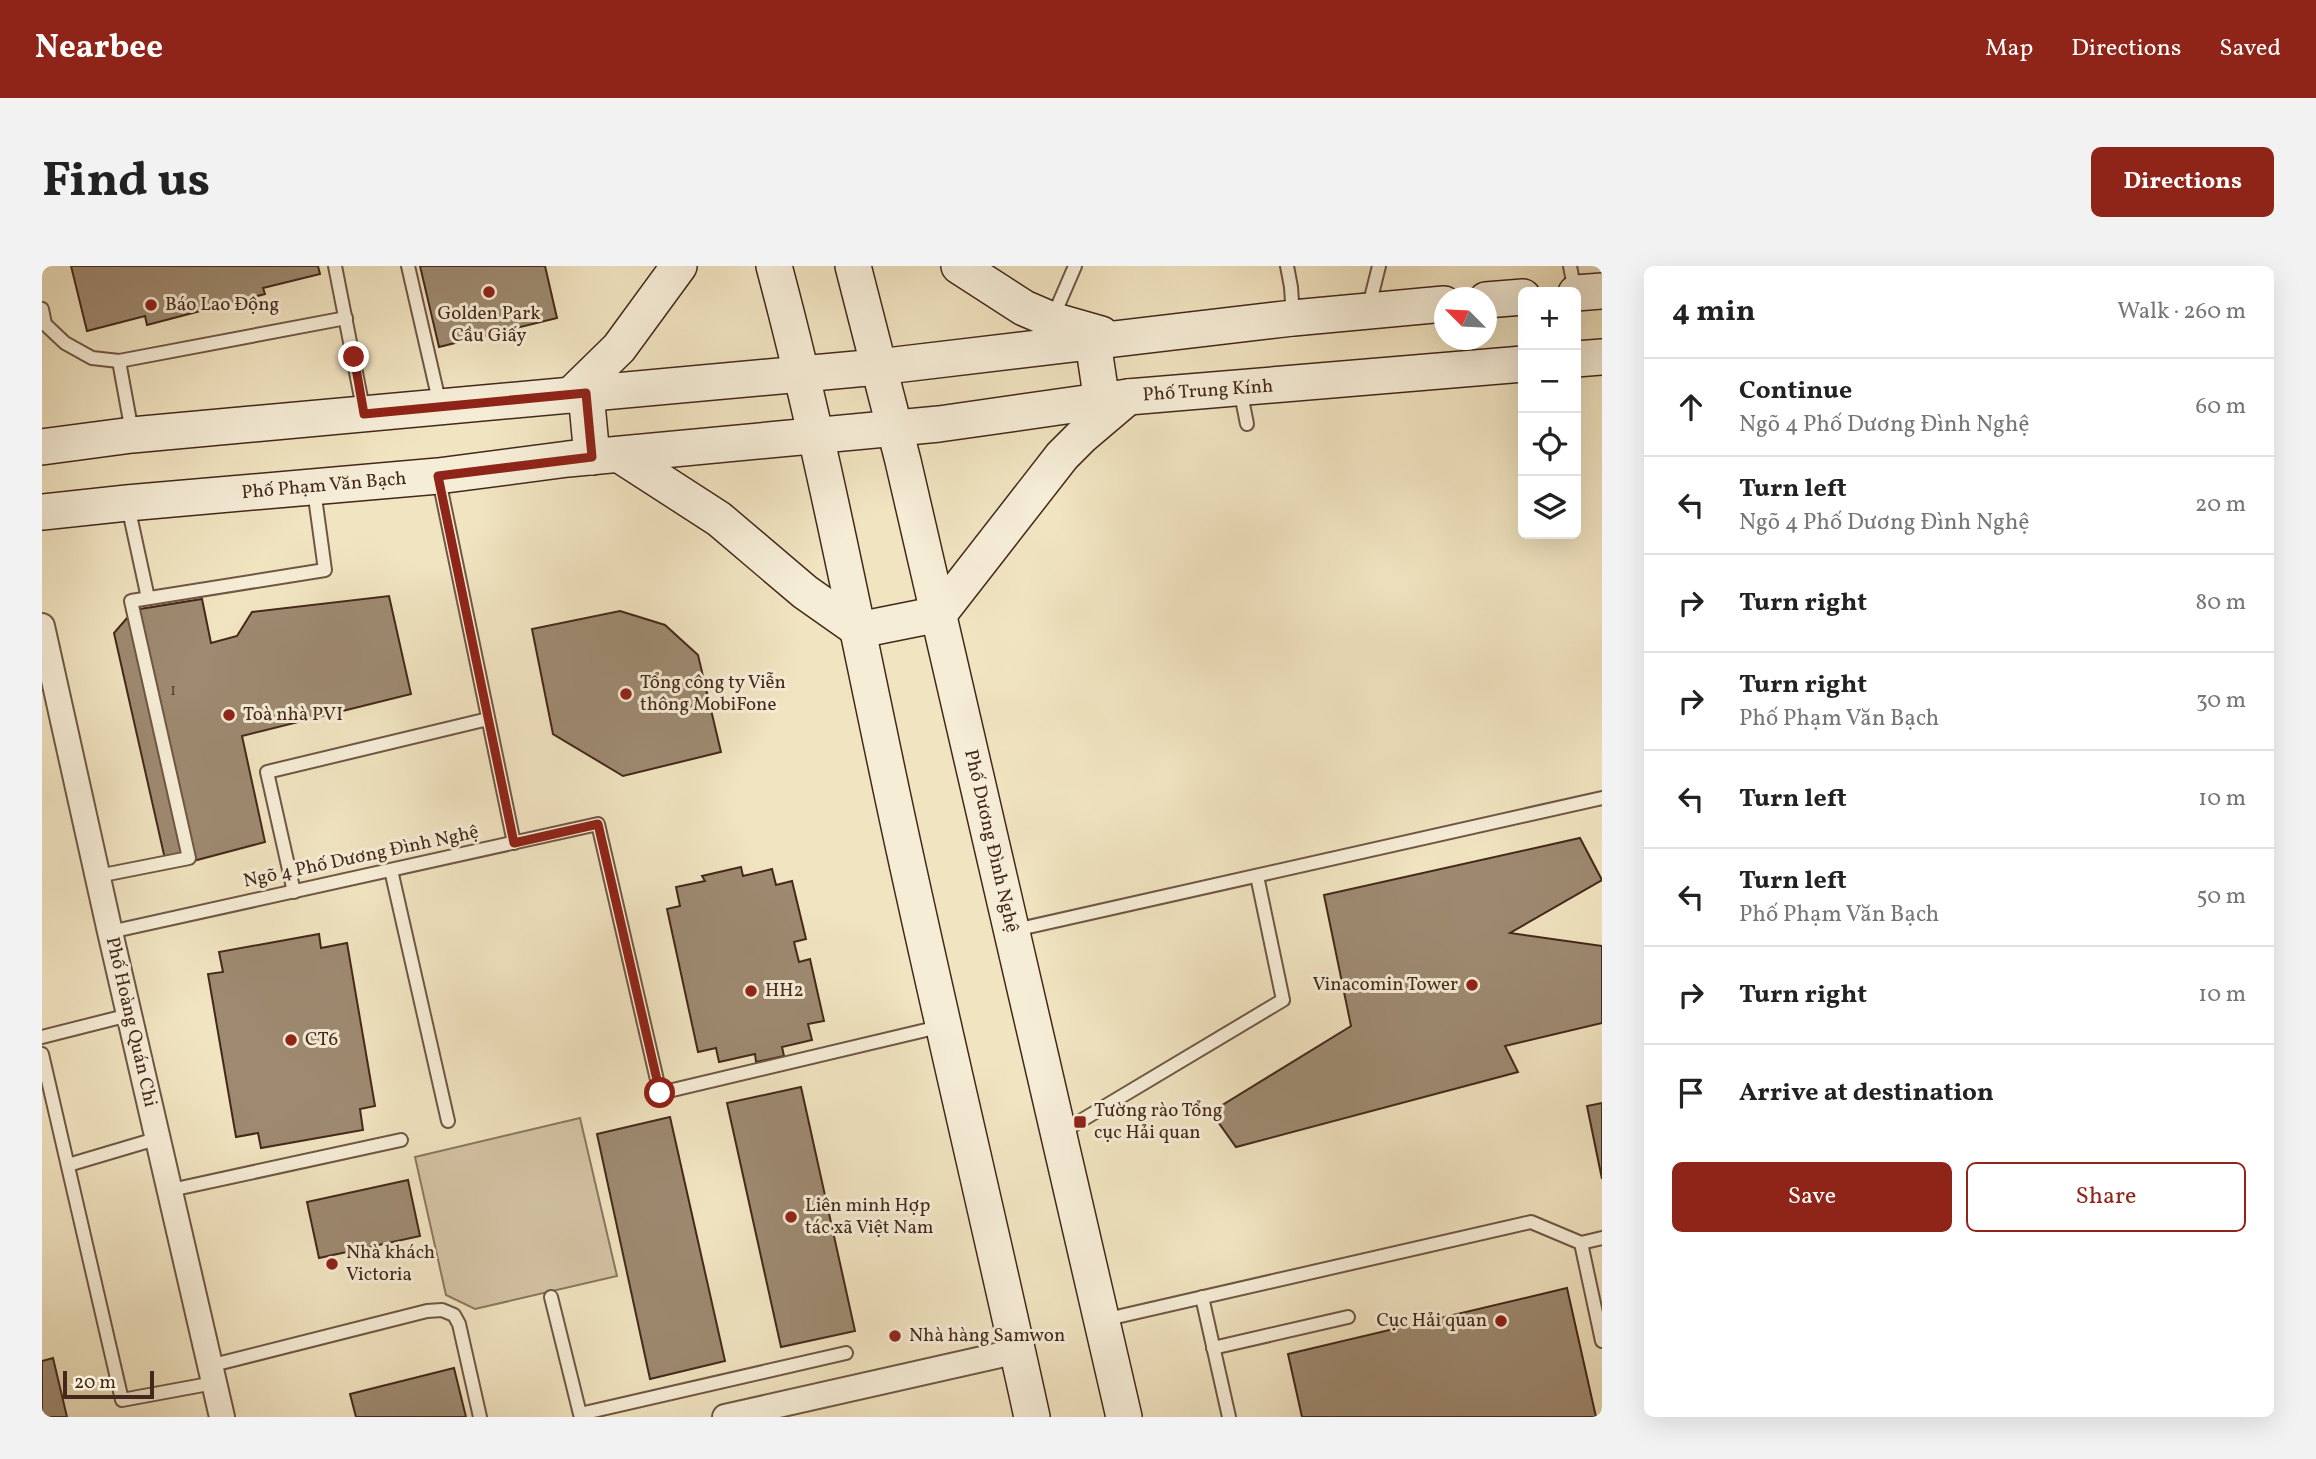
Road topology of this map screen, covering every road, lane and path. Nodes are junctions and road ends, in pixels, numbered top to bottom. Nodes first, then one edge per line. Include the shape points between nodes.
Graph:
1 (335, 266) edge
2 (408, 266) edge
3 (679, 266) edge
4 (774, 266) edge
5 (853, 266) edge
6 (959, 266) edge
7 (1074, 266) edge
8 (1287, 266) edge
9 (1379, 266) edge
10 (1570, 266) edge
11 (1574, 287) edge
12 (1602, 291) edge
13 (1581, 292) edge
14 (1518, 297) edge
15 (1497, 299) edge
16 (1434, 305) edge
17 (42, 309) edge
18 (1368, 310) junction
19 (346, 318) junction
20 (1293, 318) junction
21 (1052, 320) junction
22 (1105, 340) junction
23 (1602, 357) edge
24 (1581, 359) edge
25 (119, 361) junction
26 (1518, 364) edge
27 (878, 367) junction
28 (802, 373) junction
29 (1240, 389) junction
30 (579, 394) junction
31 (1115, 400) junction
32 (441, 407) junction
33 (364, 414) junction
34 (1247, 424) dead end
35 (895, 428) junction
36 (132, 435) junction
37 (815, 435) junction
38 (42, 447) edge
39 (606, 456) junction
40 (438, 476) junction
41 (313, 486) junction
42 (127, 503) junction
43 (42, 512) edge
44 (148, 598) junction
45 (939, 614) junction
46 (42, 626) edge
47 (859, 630) junction
48 (488, 719) junction
49 (1602, 798) edge
50 (514, 843) junction
51 (391, 870) junction
52 (98, 876) junction
53 (1257, 876) junction
54 (294, 892) junction
55 (1012, 931) junction
56 (110, 932) junction
57 (129, 1015) junction
58 (945, 1026) junction
59 (42, 1037) edge
60 (42, 1054) edge
61 (448, 1121) dead end
62 (1059, 1134) junction
63 (159, 1138) junction
64 (401, 1140) dead end
65 (68, 1165) junction
66 (171, 1191) junction
67 (1602, 1238) edge
68 (1581, 1243) junction
69 (551, 1297) dead end
70 (1202, 1297) junction
71 (1348, 1317) dead end
72 (1102, 1320) junction
73 (1602, 1341) edge
74 (1213, 1348) junction
75 (1018, 1351) junction
76 (846, 1353) dead end
77 (211, 1374) junction
78 (222, 1417) edge
79 (480, 1417) edge
80 (725, 1417) edge
81 (1032, 1417) edge
82 (1124, 1417) edge
83 (1229, 1417) edge

1 - 19 lane
2 - 32 lane
3 - 30 main road
4 - 28 main road
5 - 27 main road, Phố Dương Đình Nghệ
6 - 21 main road via 1024,308
7 - 21 lane
8 - 20 lane
9 - 18 lane
10 - 11 lane
12 - 13 main road
14 - 15 main road
16 - 18 main road
17 - 25 lane via 45,324 65,343 92,358
18 - 20 main road
19 - 25 lane
19 - 33 lane
20 - 22 main road
21 - 22 main road
22 - 27 main road
22 - 31 main road
23 - 24 main road
25 - 36 lane
26 - 29 main road, Phố Trung Kính
27 - 28 main road
27 - 35 main road, Phố Dương Đình Nghệ
28 - 30 main road
28 - 37 main road
29 - 31 main road, Phố Trung Kính
29 - 34 lane
30 - 32 main road
30 - 39 main road
31 - 35 main road, Phố Trung Kính
31 - 45 main road via 1062,456
32 - 33 main road
33 - 36 main road
35 - 37 main road, Phố Trung Kính
35 - 45 main road, Phố Dương Đình Nghệ
36 - 38 main road
37 - 39 main road, Phố Phạm Văn Bạch
37 - 47 main road
39 - 40 main road, Phố Phạm Văn Bạch
39 - 47 main road via 719,519 805,592
40 - 41 main road, Phố Phạm Văn Bạch
40 - 48 lane
41 - 42 main road, Phố Phạm Văn Bạch
41 - 44 lane via 324,570
42 - 43 main road, Phố Phạm Văn Bạch
42 - 44 lane
44 - 52 lane via 131,601 189,858
45 - 47 main road
45 - 55 main road, Phố Dương Đình Nghệ
46 - 52 street, Phố Hoàng Quán Chi
47 - 58 main road
48 - 50 lane
48 - 54 lane via 267,772
49 - 53 lane
50 - 51 lane, Ngõ 4 Phố Dương Đình Nghệ
50 - 58 lane, Ngõ 4 Phố Dương Đình Nghệ via 598,824 660,1093
51 - 54 lane, Ngõ 4 Phố Dương Đình Nghệ
51 - 61 lane
52 - 56 street, Phố Hoàng Quán Chi
53 - 55 lane
53 - 62 lane via 1283,1000
54 - 56 lane, Ngõ 4 Phố Dương Đình Nghệ
55 - 62 main road, Phố Dương Đình Nghệ
56 - 57 street, Phố Hoàng Quán Chi
57 - 59 lane
57 - 63 street, Phố Hoàng Quán Chi
58 - 75 main road
60 - 65 lane
62 - 72 main road, Phố Dương Đình Nghệ
63 - 65 lane
63 - 66 street, Phố Hoàng Quán Chi
64 - 66 lane
65 - 77 lane via 122,1400
66 - 77 street, Phố Hoàng Quán Chi
67 - 68 lane
68 - 70 lane via 1531,1222
68 - 73 lane
69 - 76 lane via 580,1415
70 - 72 lane
70 - 74 lane
71 - 74 lane
72 - 82 main road, Phố Dương Đình Nghệ
74 - 83 lane
75 - 80 street
75 - 81 main road
77 - 78 street, Phố Hoàng Quán Chi
77 - 79 lane via 442,1310 454,1315 459,1324

